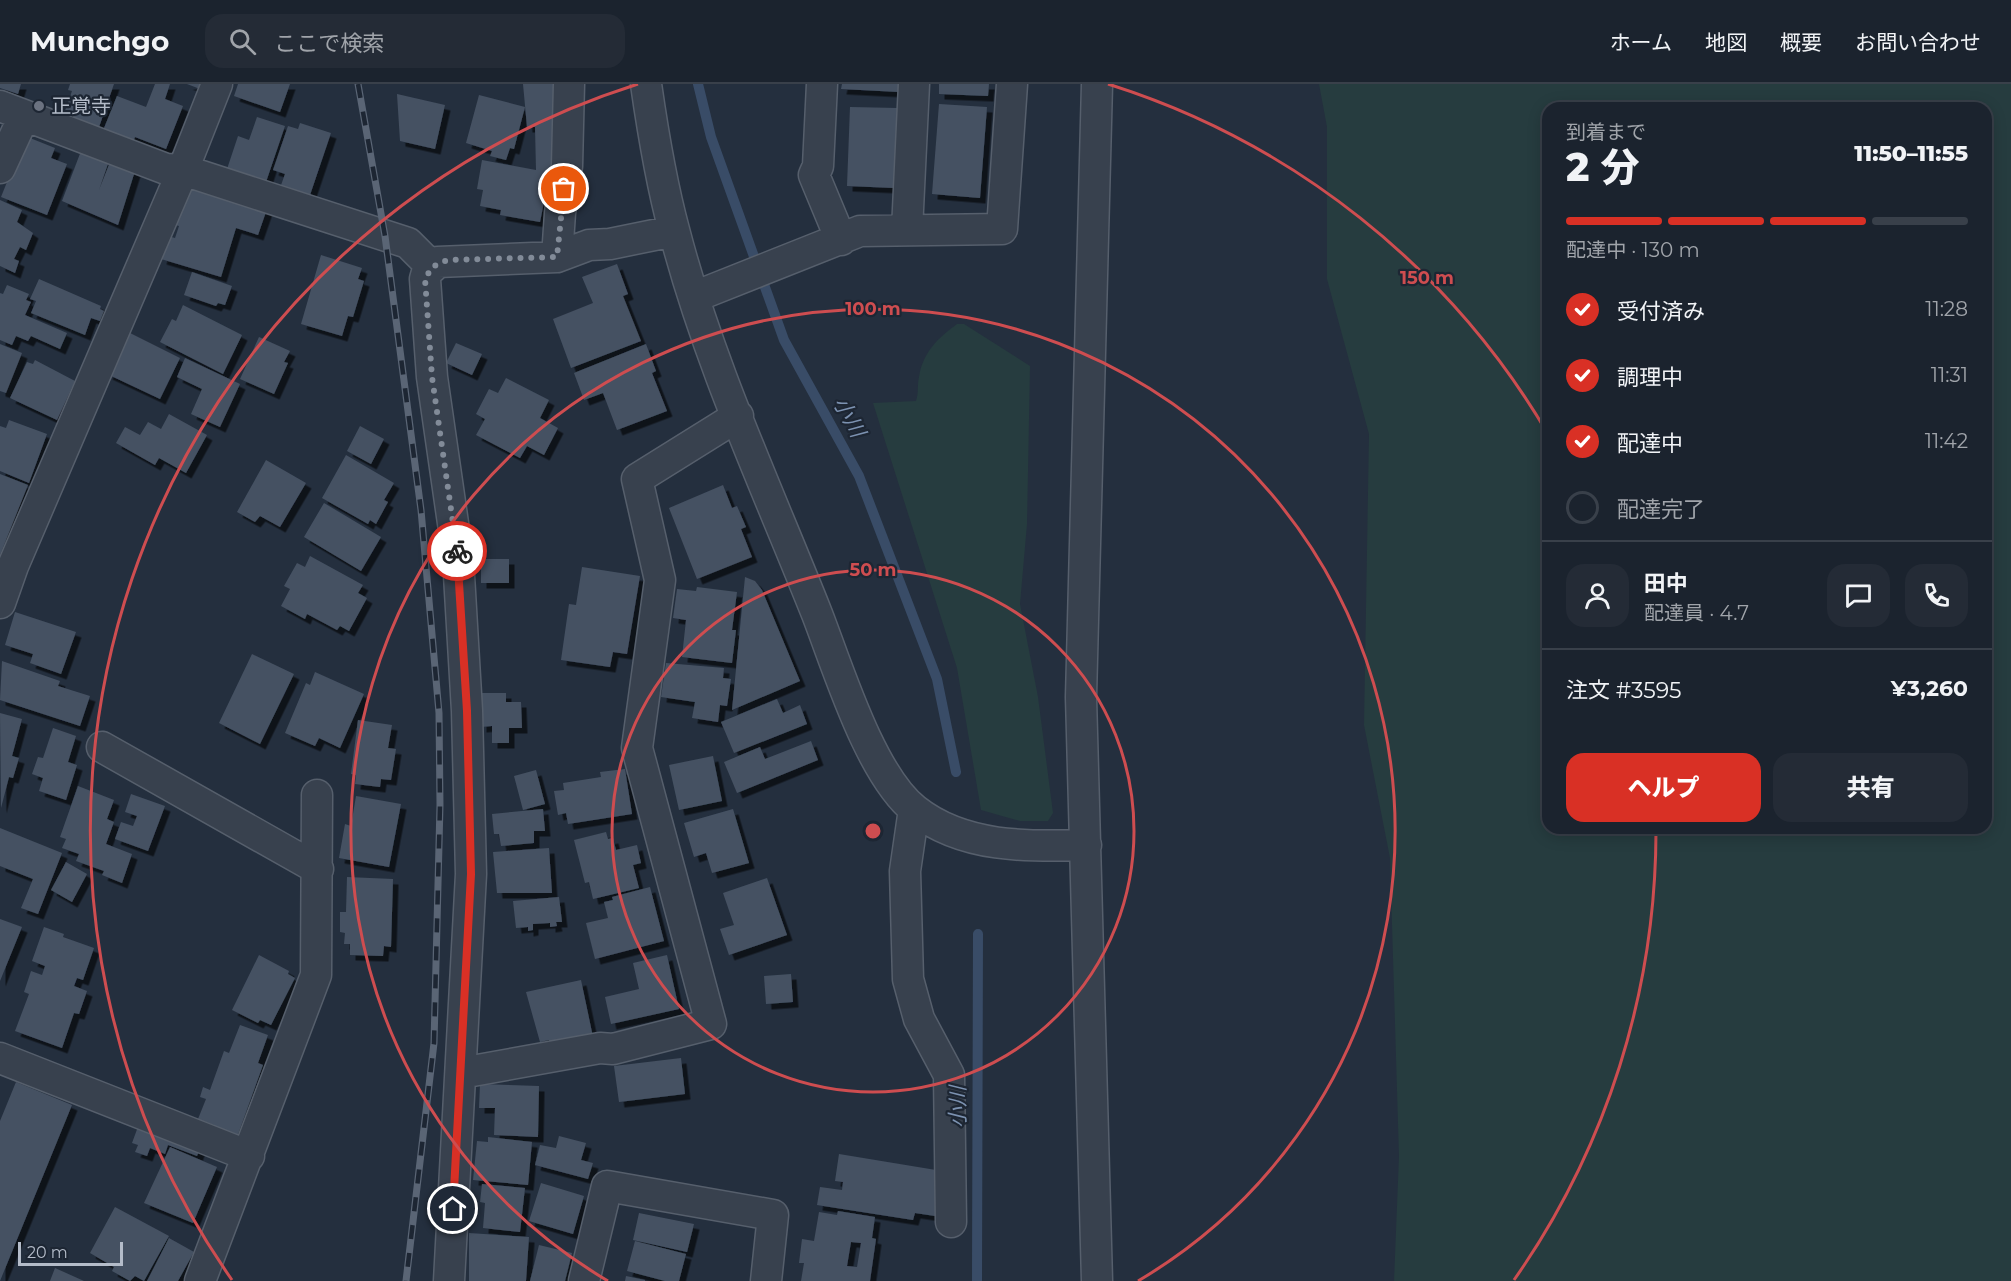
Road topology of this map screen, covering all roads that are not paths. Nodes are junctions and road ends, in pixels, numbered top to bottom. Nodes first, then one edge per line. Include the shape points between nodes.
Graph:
1 (217, 84) edge
2 (569, 84) edge
3 (646, 84) edge
4 (822, 84) edge
5 (914, 84) edge
6 (1012, 84) edge
7 (1097, 84) edge
8 (12, 111) edge
9 (0, 168) edge
10 (183, 170) junction
11 (907, 230) junction
12 (674, 231) junction
13 (841, 240) junction
14 (557, 257) junction
15 (432, 267) junction
16 (694, 297) junction
17 (738, 416) junction
18 (0, 603) edge
19 (102, 747) dead end
20 (317, 795) dead end
21 (914, 809) junction
22 (1086, 845) junction
23 (318, 869) junction
24 (0, 1058) edge
25 (461, 1073) junction
26 (249, 1156) junction
27 (951, 1222) dead end
28 (200, 1281) edge
29 (449, 1281) edge
30 (584, 1281) edge
31 (766, 1281) edge
32 (1097, 1281) edge

1 - 10 street
2 - 14 street via 567,166
3 - 12 street
4 - 13 street via 818,166 814,175
5 - 11 street
6 - 11 street via 1002,229
7 - 22 street via 1081,685
8 - 9 street
8 - 10 street via 166,170
10 - 15 street via 408,243
10 - 18 street
11 - 13 street via 860,231
12 - 14 street via 589,245
12 - 16 street
13 - 16 street
14 - 15 street via 447,260
15 - 25 street via 424,286 432,377 458,558 467,711 471,874
16 - 17 street
17 - 21 street via 872,749 887,778
17 - 25 street via 637,479 660,580 637,748 711,1024 613,1049 600,1048
19 - 23 street
20 - 23 street
21 - 22 street via 934,823 982,840
21 - 27 street via 905,872 908,979 919,1018 950,1075
22 - 32 street
23 - 26 street via 316,975
24 - 26 street
25 - 29 street
26 - 28 street
30 - 31 street via 607,1186 773,1215

